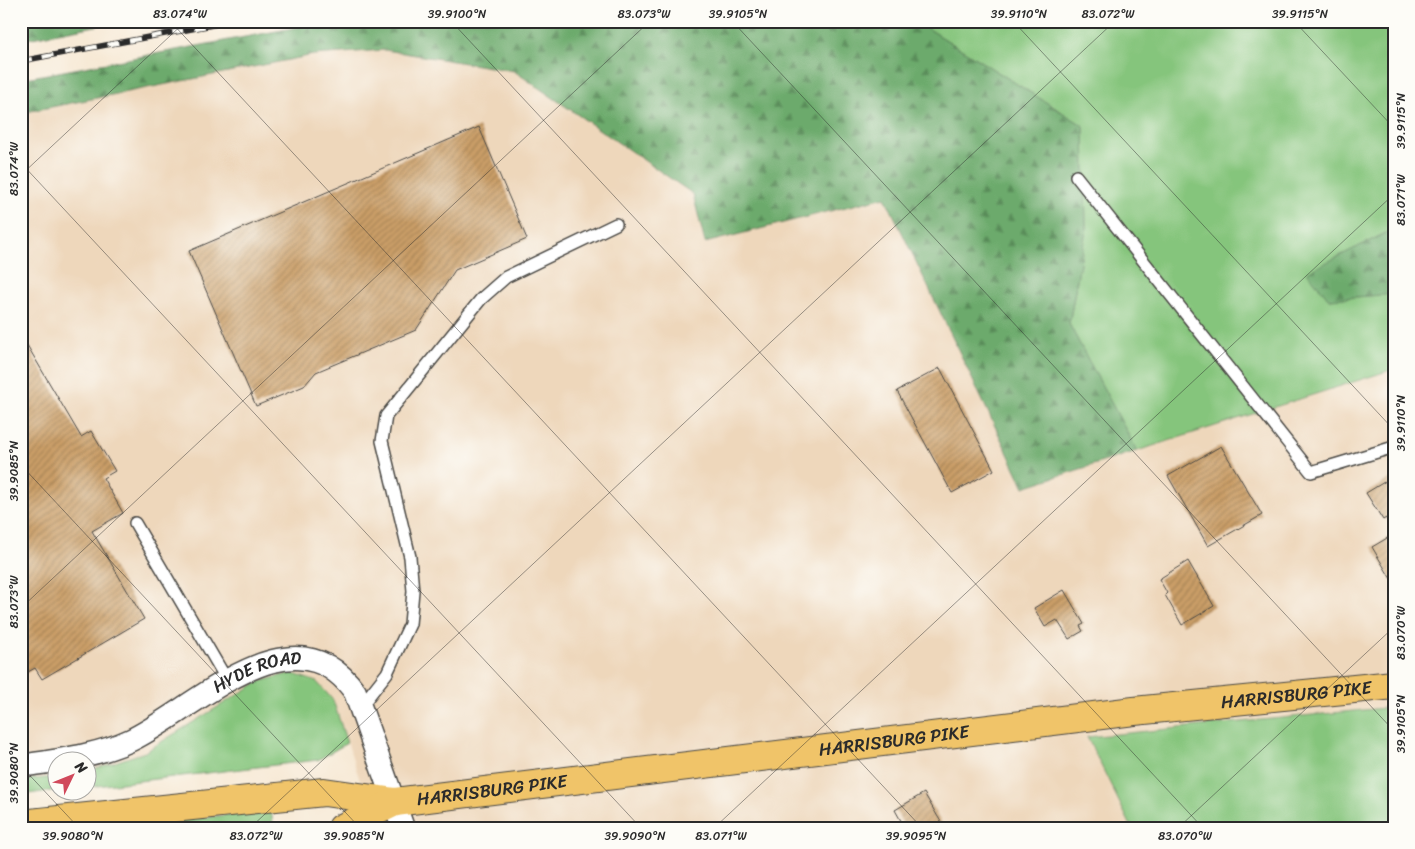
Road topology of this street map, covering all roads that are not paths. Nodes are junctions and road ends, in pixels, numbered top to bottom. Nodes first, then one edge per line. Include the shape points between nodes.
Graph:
1 (1076, 176) dead end
2 (616, 224) dead end
3 (1394, 447) edge
4 (135, 523) dead end
5 (228, 682) junction
6 (1394, 685) edge
7 (361, 706) junction
8 (21, 766) edge
9 (395, 802) junction
10 (21, 824) edge
11 (342, 828) edge
12 (403, 828) edge

1 - 3 lane via 1311,472
2 - 7 lane via 506,276 481,299 386,416 382,441 410,557 413,591 410,624 387,673
4 - 5 lane
5 - 7 street, HYDE ROAD via 265,662 303,657 333,668 346,679
5 - 8 street, HYDE ROAD via 132,739 85,756
6 - 9 main road, HARRISBURG PIKE via 1134,711
7 - 9 street, HYDE ROAD
9 - 10 main road, HARRISBURG PIKE via 324,792
9 - 11 main road, HARRISBURG PIKE
9 - 12 street, HYDE ROAD

